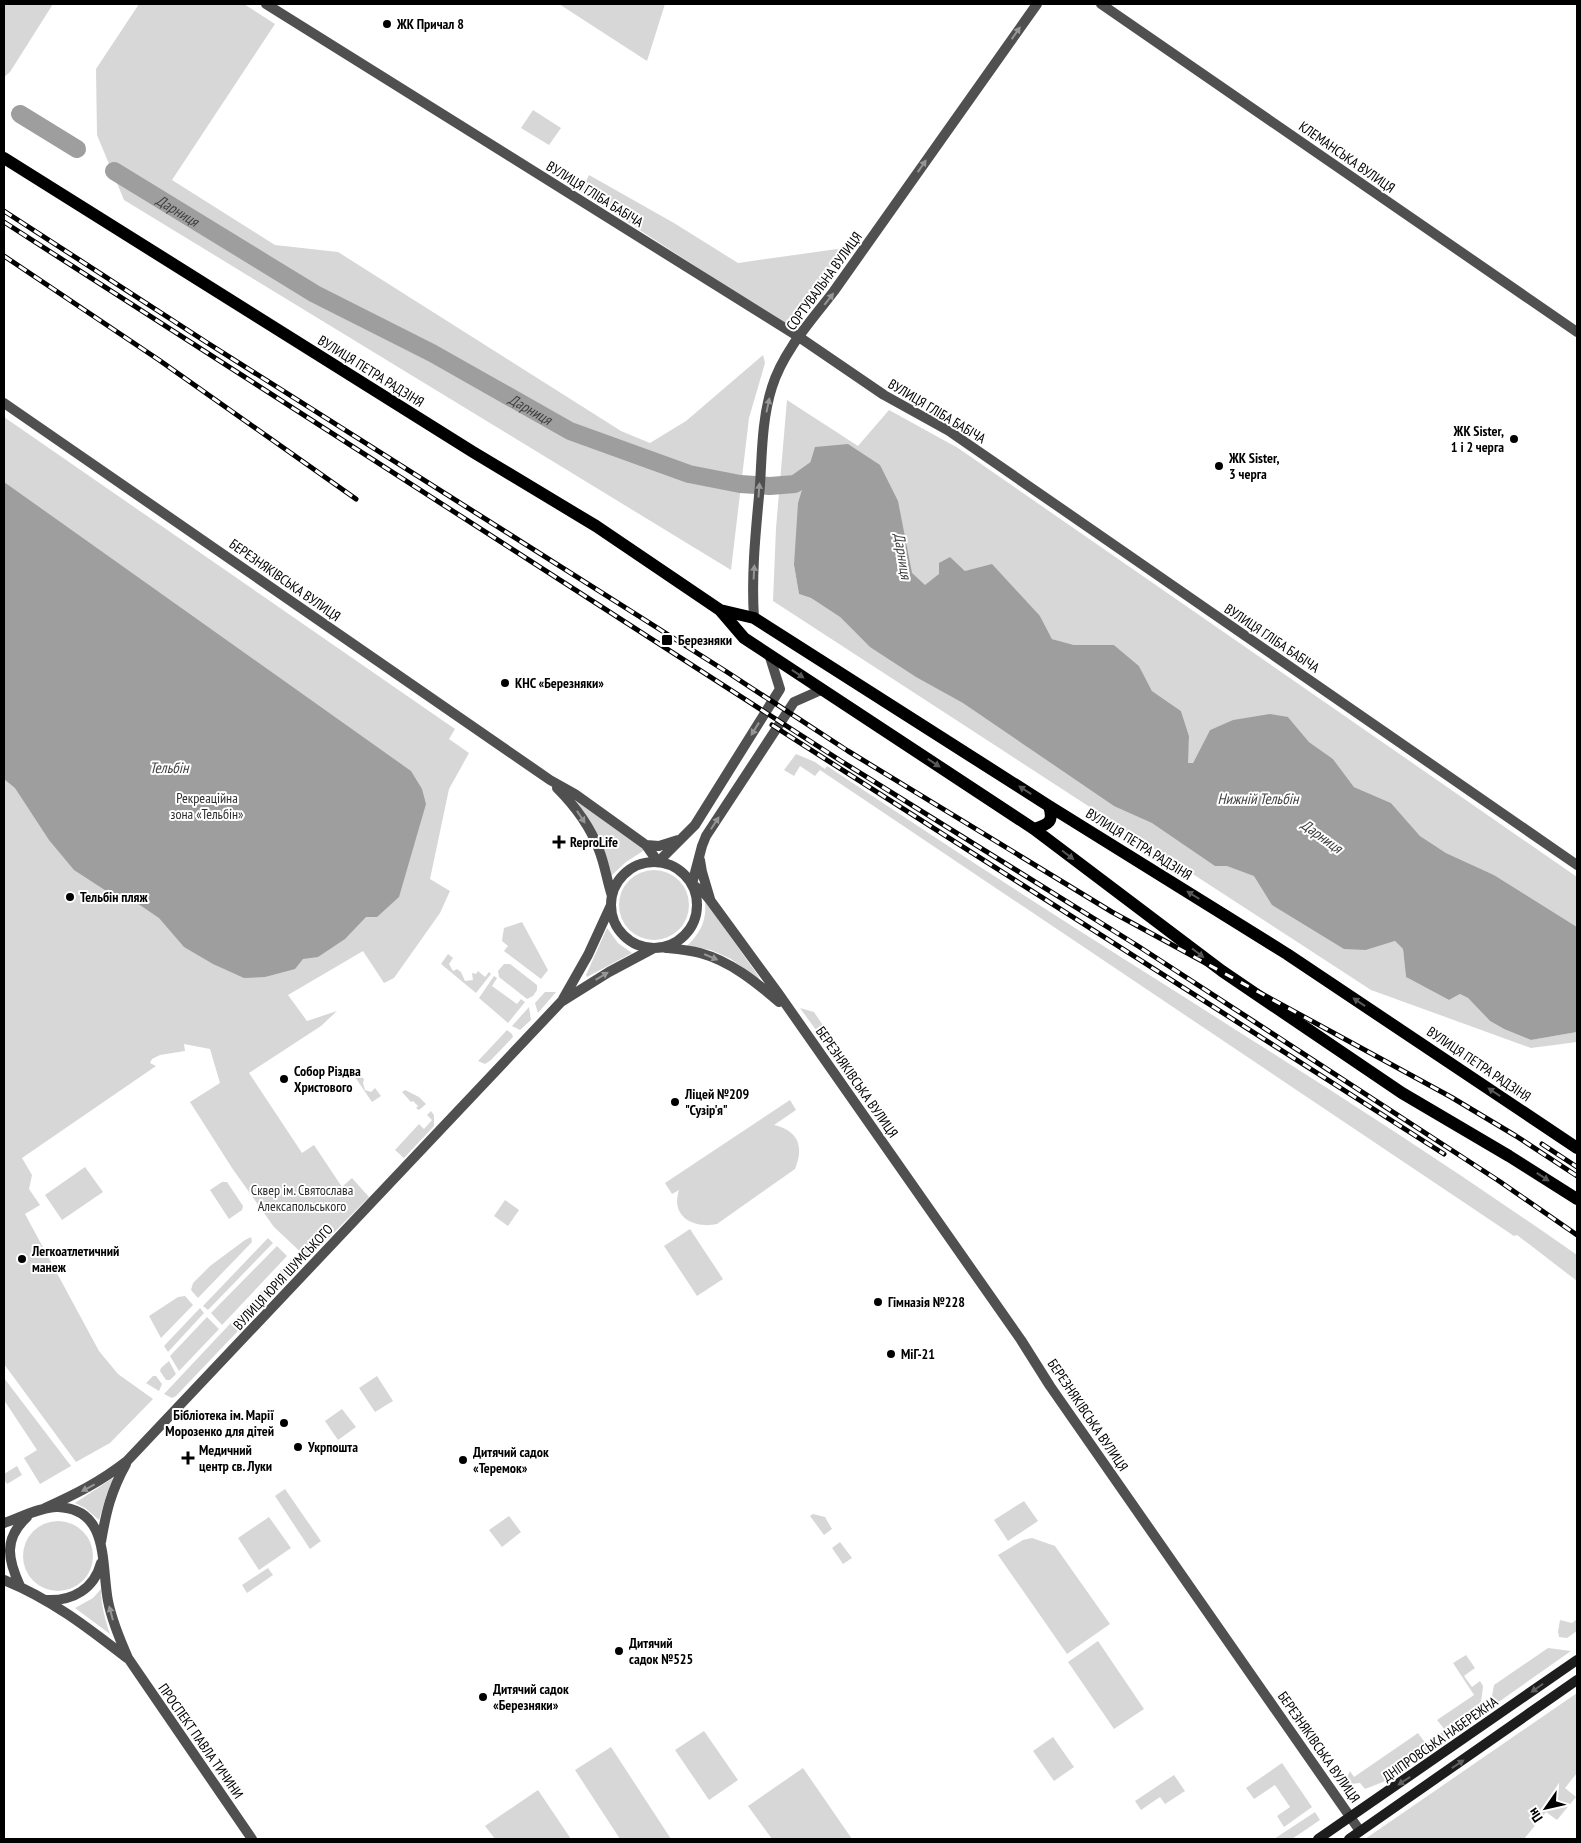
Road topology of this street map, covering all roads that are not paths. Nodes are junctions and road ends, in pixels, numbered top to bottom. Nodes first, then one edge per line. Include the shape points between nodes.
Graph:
1 (266, 4) edge
2 (1037, 4) edge
3 (1101, 4) edge
4 (4, 158) edge
5 (1577, 332) edge
6 (798, 337) junction
7 (4, 403) edge
8 (720, 610) junction
9 (754, 618) junction
10 (769, 654) junction
11 (821, 690) junction
12 (550, 780) junction
13 (1050, 806) junction
14 (1034, 829) junction
15 (687, 834) junction
16 (646, 845) junction
17 (701, 850) junction
18 (658, 862) junction
19 (1577, 864) edge
20 (692, 884) junction
21 (710, 900) junction
22 (611, 901) junction
23 (659, 948) junction
24 (562, 1002) junction
25 (792, 1014) junction
26 (1577, 1148) edge
27 (1577, 1199) edge
28 (127, 1461) junction
29 (45, 1508) junction
30 (28, 1515) junction
31 (4, 1523) edge
32 (101, 1542) junction
33 (102, 1558) junction
34 (4, 1580) edge
35 (20, 1586) junction
36 (46, 1600) junction
37 (128, 1658) junction
38 (1577, 1660) edge
39 (1577, 1680) edge
40 (1351, 1817) junction
41 (1360, 1831) junction
42 (252, 1839) edge
43 (1318, 1839) edge
44 (1349, 1839) edge

1 - 6 street, ВУЛИЦЯ ГЛІБА БАБІЧА
6 -> 2 street, СОРТУВАЛЬНА ВУЛИЦЯ
3 - 5 street, КЛЕМАНСЬКА ВУЛИЦЯ
4 - 8 main road, ВУЛИЦЯ ПЕТРА РАДЗІНЯ via 596,526
9 -> 6 street, СОРТУВАЛЬНА ВУЛИЦЯ via 756,526 766,410 772,386
6 - 19 street, ВУЛИЦЯ ГЛІБА БАБІЧА via 884,395 949,431
7 - 12 street, БЕРЕЗНЯКІВСЬКА ВУЛИЦЯ
8 - 9 main road, ВУЛИЦЯ ПЕТРА РАДЗІНЯ
8 - 10 main road, ВУЛИЦЯ ПЕТРА РАДЗІНЯ via 744,638
13 -> 9 main road, ВУЛИЦЯ ПЕТРА РАДЗІНЯ
10 -> 11 main road, ВУЛИЦЯ ПЕТРА РАДЗІНЯ
10 -> 15 street via 780,689
11 -> 14 main road, ВУЛИЦЯ ПЕТРА РАДЗІНЯ
17 -> 11 street via 708,832 794,702
12 - 16 street, БЕРЕЗНЯКІВСЬКА ВУЛИЦЯ
12 -> 22 street, БЕРЕЗНЯКІВСЬКА ВУЛИЦЯ via 574,806 594,839
13 - 14 main road via 1050,821
26 -> 13 main road, ВУЛИЦЯ ПЕТРА РАДЗІНЯ via 1287,954
14 -> 27 main road, ВУЛИЦЯ ПЕТРА РАДЗІНЯ via 1222,971 1402,1093
15 - 16 street via 663,846
15 - 18 street
16 - 18 street, БЕРЕЗНЯКІВСЬКА ВУЛИЦЯ
17 - 20 street
17 - 21 street via 701,870
18 - 20 street via 677,869
18 - 22 street via 630,869 620,878
20 - 21 street, БЕРЕЗНЯКІВСЬКА ВУЛИЦЯ
20 - 23 street via 697,900 694,921 682,938
21 - 25 street, БЕРЕЗНЯКІВСЬКА ВУЛИЦЯ
22 - 23 street via 615,924 623,936 640,946
22 - 24 street, ВУЛИЦЯ ЮРІЯ ШУМСЬКОГО via 588,955
24 -> 23 street, ВУЛИЦЯ ЮРІЯ ШУМСЬКОГО via 609,972
23 -> 25 street, БЕРЕЗНЯКІВСЬКА ВУЛИЦЯ via 701,953 724,963 757,984
24 - 28 street, ВУЛИЦЯ ЮРІЯ ШУМСЬКОГО
25 - 40 street, БЕРЕЗНЯКІВСЬКА ВУЛИЦЯ
28 -> 29 street, ВУЛИЦЯ ЮРІЯ ШУМСЬКОГО via 87,1489
28 - 32 street, ВУЛИЦЯ ЮРІЯ ШУМСЬКОГО via 114,1485
29 - 30 street, ПРОСПЕКТ ПАВЛА ТИЧИНИ
29 - 32 street, ПРОСПЕКТ ПАВЛА ТИЧИНИ via 72,1509 85,1516
30 - 31 street, ПРОСПЕКТ ПАВЛА ТИЧИНИ
30 - 35 street via 20,1523 10,1545 9,1556
32 - 33 street, ПРОСПЕКТ ПАВЛА ТИЧИНИ
33 - 36 street, ПРОСПЕКТ ПАВЛА ТИЧИНИ via 92,1584 69,1598
37 -> 33 street, ПРОСПЕКТ ПАВЛА ТИЧИНИ via 108,1600
34 - 35 street, ПРОСПЕКТ ПАВЛА ТИЧИНИ
35 - 36 street, ПРОСПЕКТ ПАВЛА ТИЧИНИ
36 - 37 street, ПРОСПЕКТ ПАВЛА ТИЧИНИ
37 - 42 street, ПРОСПЕКТ ПАВЛА ТИЧИНИ
38 -> 40 main road, ДНІПРОВСЬКА НАБЕРЕЖНА
41 -> 39 main road
40 - 41 street, БЕРЕЗНЯКІВСЬКА ВУЛИЦЯ
40 - 43 main road, ДНІПРОВСЬКА НАБЕРЕЖНА
41 - 44 main road

